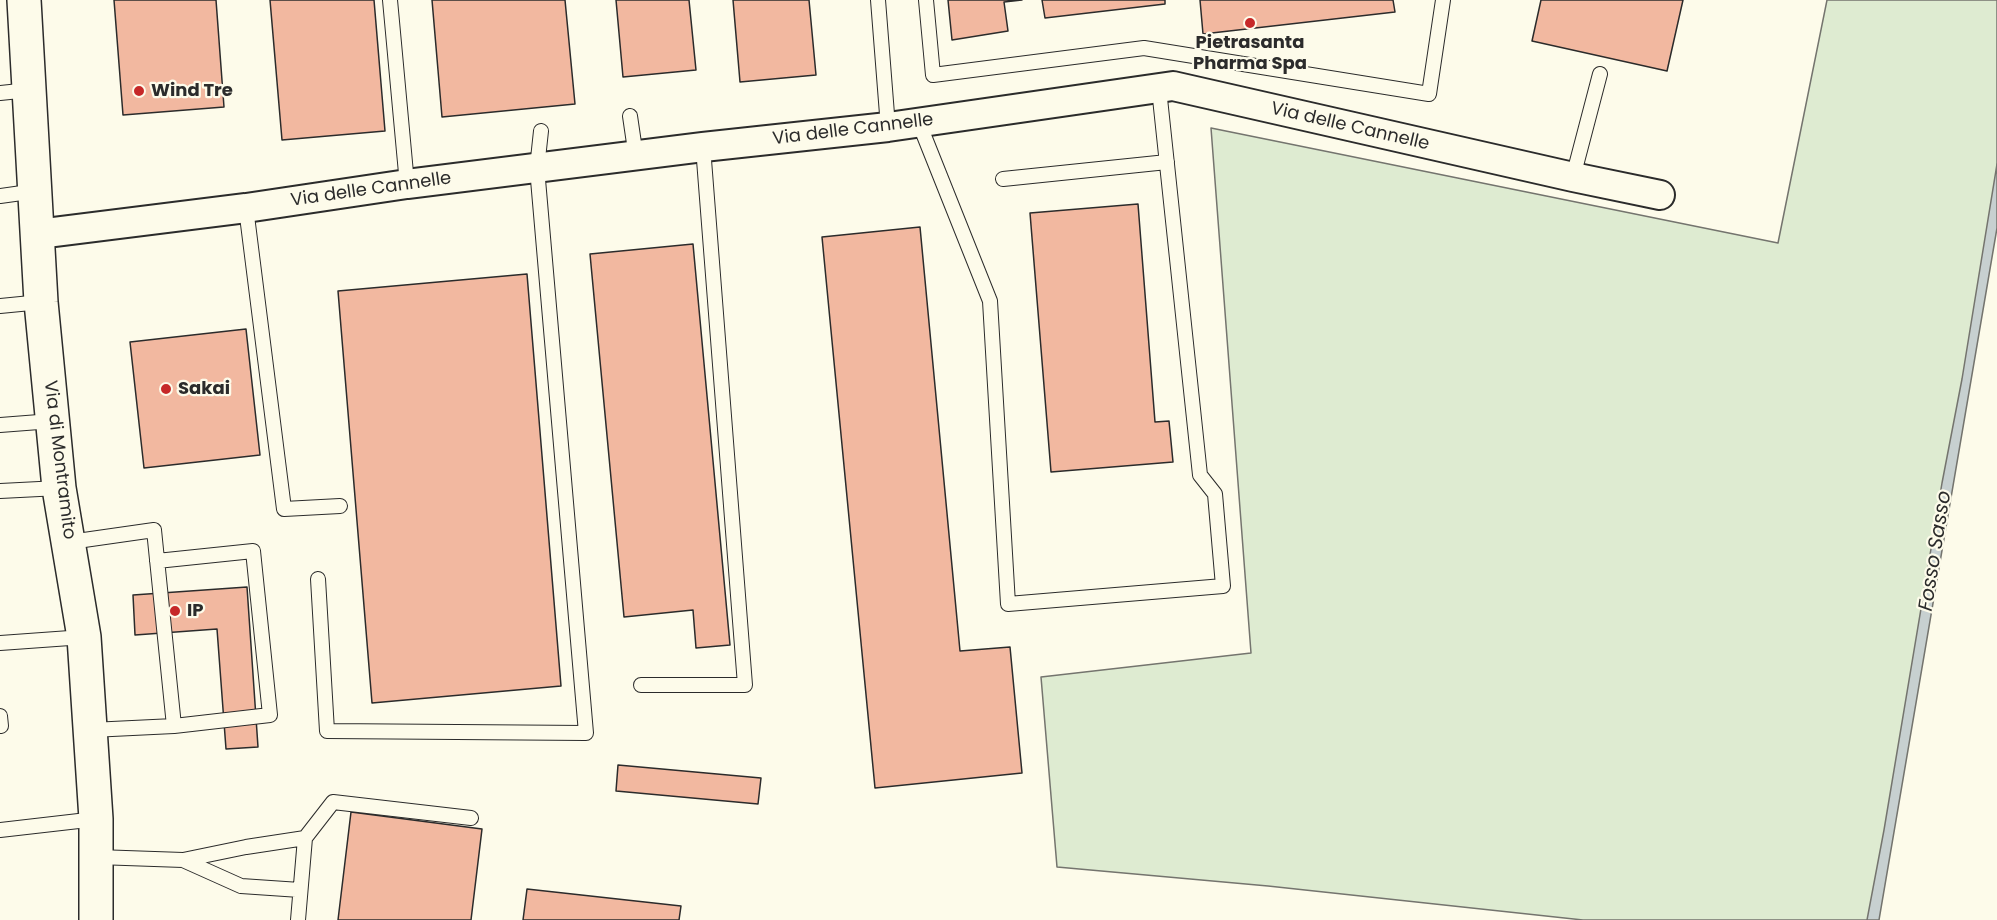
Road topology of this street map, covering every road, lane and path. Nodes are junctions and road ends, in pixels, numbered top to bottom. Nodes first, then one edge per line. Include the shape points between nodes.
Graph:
1 (24, 0) edge
2 (390, 0) edge
3 (878, 0) edge
4 (926, 0) edge
5 (1443, 0) edge
6 (1600, 74) dead end
7 (1159, 89) junction
8 (15, 91) edge
9 (630, 116) dead end
10 (919, 123) junction
11 (888, 127) junction
12 (541, 131) dead end
13 (703, 147) junction
14 (636, 157) junction
15 (1167, 162) junction
16 (537, 168) junction
17 (1573, 177) junction
18 (1003, 179) dead end
19 (407, 184) junction
20 (36, 191) junction
21 (1660, 195) dead end
22 (0, 196) edge
23 (246, 208) junction
24 (38, 234) junction
25 (41, 302) junction
26 (0, 306) edge
27 (52, 421) junction
28 (0, 425) edge
29 (59, 488) junction
30 (0, 491) edge
31 (340, 506) dead end
32 (70, 542) junction
33 (157, 561) junction
34 (318, 579) dead end
35 (84, 637) junction
36 (0, 643) edge
37 (641, 685) dead end
38 (174, 726) junction
39 (91, 729) junction
40 (471, 818) dead end
41 (96, 819) junction
42 (0, 830) edge
43 (305, 838) junction
44 (97, 857) junction
45 (183, 860) junction
46 (300, 890) junction
47 (96, 920) edge
48 (298, 920) edge

1 - 8 main road, Via di Montramito
2 - 19 lane
3 - 11 lane
4 - 5 lane via 933,75 1144,48 1429,94
6 - 17 lane
7 - 10 street, Via delle Cannelle
7 - 15 lane
7 - 17 street, Via delle Cannelle via 1173,86
8 - 20 main road, Via di Montramito
9 - 14 lane
10 - 11 street, Via delle Cannelle
10 - 15 lane via 990,302 1008,604 1223,586 1215,494 1200,476
11 - 13 street, Via delle Cannelle
12 - 16 lane
13 - 14 street, Via delle Cannelle
13 - 37 lane via 745,685
14 - 16 street, Via delle Cannelle
15 - 18 lane
16 - 19 street, Via delle Cannelle
16 - 34 lane via 586,733 327,731
17 - 21 street, Via delle Cannelle
19 - 23 street, Via delle Cannelle
20 - 22 lane
20 - 24 main road, Via di Montramito
23 - 24 street, Via delle Cannelle
23 - 31 lane via 284,509
24 - 25 main road, Via di Montramito
25 - 26 lane
25 - 27 main road, Via di Montramito
27 - 28 lane
27 - 29 main road, Via di Montramito
29 - 30 lane
29 - 32 main road, Via di Montramito
32 - 33 lane via 154,531
32 - 35 main road, Via di Montramito
33 - 38 lane
33 - 38 lane via 253,551 269,704 270,715
35 - 36 lane
35 - 39 main road, Via di Montramito
38 - 39 lane
39 - 41 main road, Via di Montramito
40 - 43 lane via 333,802
41 - 42 lane
41 - 44 main road, Via di Montramito
43 - 45 lane
43 - 46 lane
44 - 45 lane
44 - 47 main road, Via di Montramito
45 - 46 lane via 241,886
46 - 48 lane

